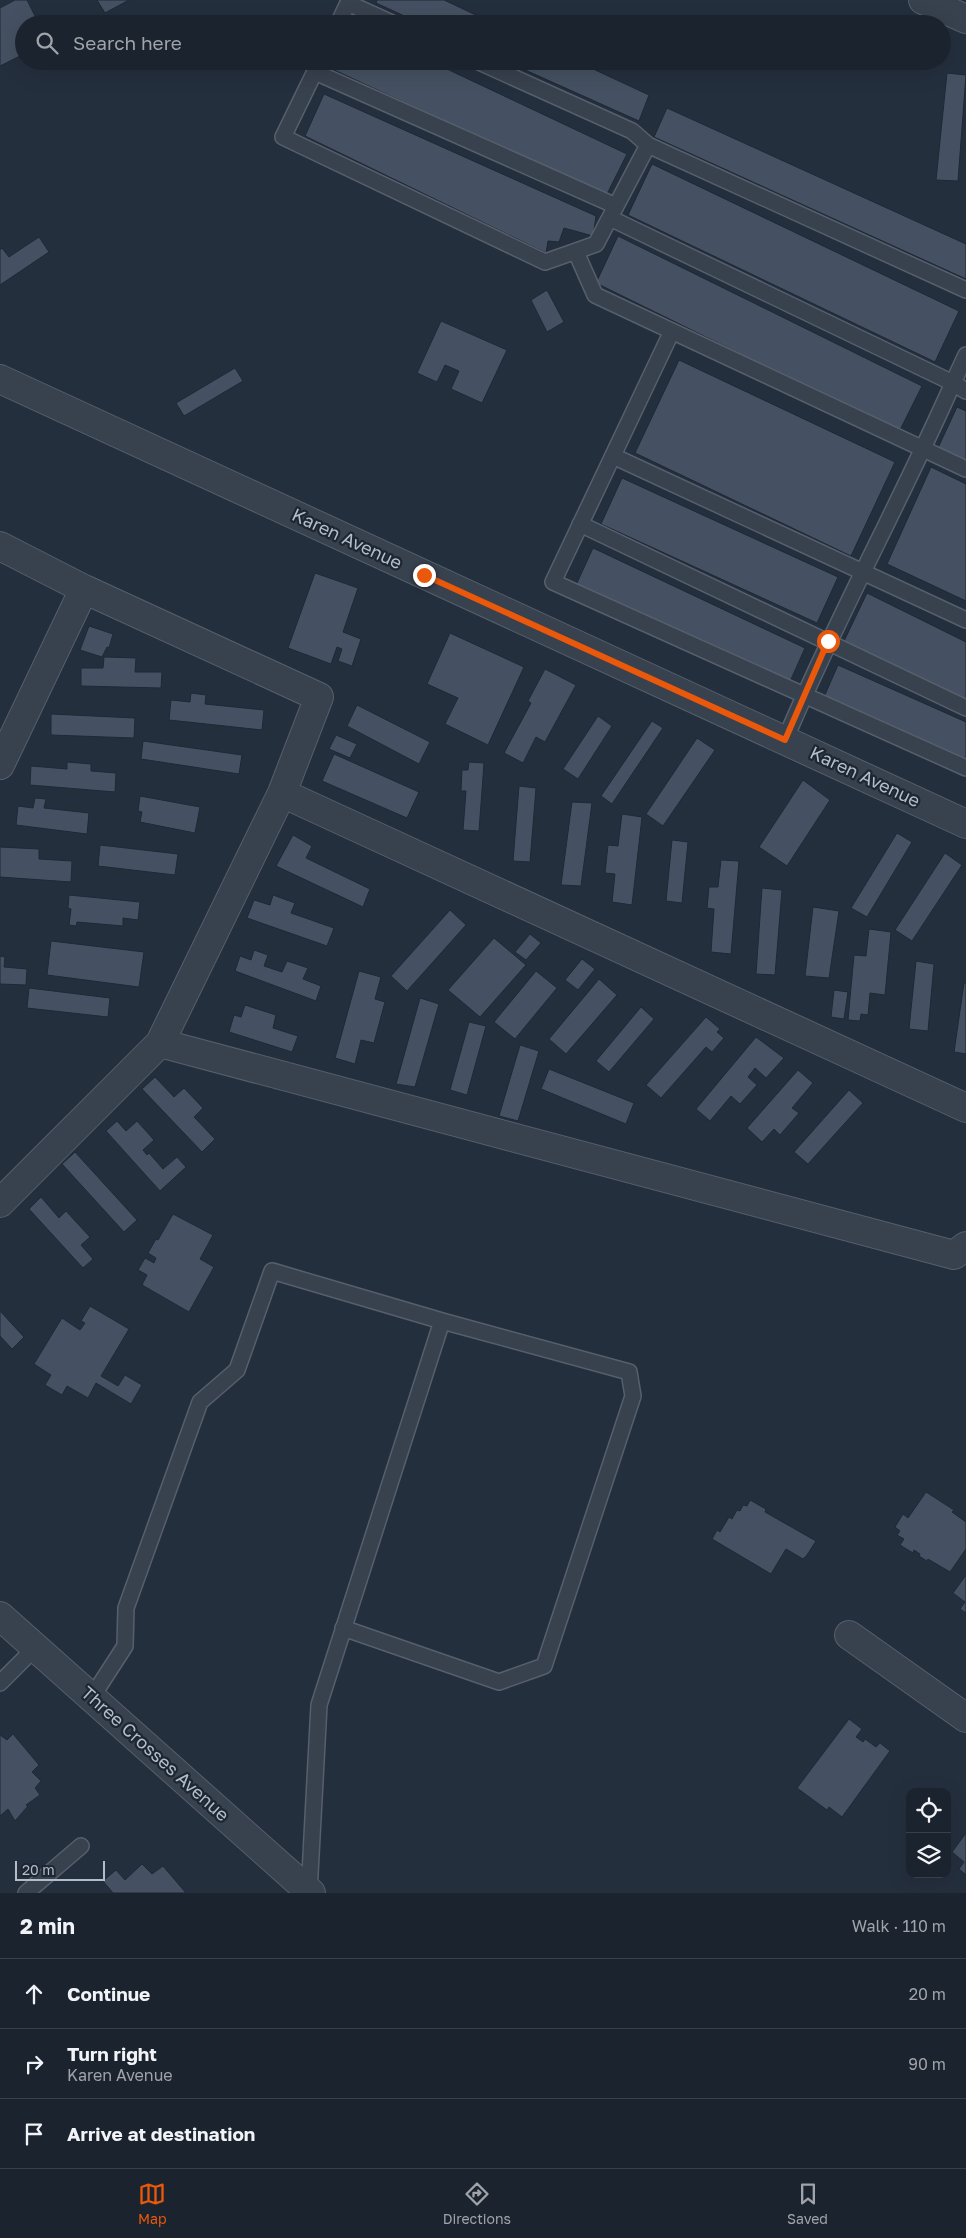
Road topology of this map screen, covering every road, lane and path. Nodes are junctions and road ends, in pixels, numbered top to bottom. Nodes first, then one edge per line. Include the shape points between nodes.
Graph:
1 (924, 0) edge
2 (342, 15) edge
3 (374, 15) edge
4 (966, 19) edge
5 (316, 70) edge
6 (326, 70) edge
7 (497, 70) edge
8 (648, 145) junction
9 (613, 212) junction
10 (576, 252) junction
11 (966, 290) edge
12 (672, 331) junction
13 (966, 355) edge
14 (0, 379) edge
15 (953, 383) junction
16 (966, 391) edge
17 (923, 449) junction
18 (613, 456) junction
19 (966, 469) edge
20 (580, 524) junction
21 (0, 546) edge
22 (862, 572) junction
23 (84, 589) junction
24 (966, 620) edge
25 (828, 641) junction
26 (804, 695) junction
27 (966, 708) edge
28 (785, 740) junction
29 (0, 765) edge
30 (966, 768) edge
31 (282, 793) junction
32 (966, 824) edge
33 (160, 1043) junction
34 (966, 1108) edge
35 (0, 1203) edge
36 (966, 1246) edge
37 (442, 1321) junction
38 (0, 1616) edge
39 (343, 1628) junction
40 (849, 1634) dead end
41 (36, 1647) junction
42 (0, 1682) edge
43 (92, 1697) junction
44 (966, 1718) edge
45 (81, 1846) dead end
46 (26, 1893) edge
47 (310, 1893) edge

1 - 4 street
2 - 3 lane via 348,3
5 - 10 lane via 284,137 545,262
6 - 9 lane
7 - 8 lane via 632,131
8 - 9 lane
8 - 11 lane
9 - 10 lane via 596,244
9 - 15 lane
10 - 12 lane via 596,295
12 - 17 lane
12 - 18 lane
13 - 15 lane
14 - 28 street, Karen Avenue
15 - 16 lane
15 - 17 lane
17 - 19 lane
17 - 22 lane
18 - 20 lane
18 - 22 lane
20 - 25 lane
20 - 26 lane via 552,582
21 - 23 street
22 - 24 lane
22 - 25 lane
23 - 29 street
23 - 31 street via 320,697
25 - 26 lane
25 - 27 lane
26 - 28 lane
26 - 30 lane
28 - 32 street, Karen Avenue
31 - 33 street
31 - 34 street
33 - 35 street
33 - 36 street via 954,1255
37 - 39 lane
37 - 39 lane via 629,1372 633,1396 544,1666 499,1682
37 - 43 lane via 272,1271 237,1370 200,1402 126,1608 125,1646
38 - 41 street, Three Crosses Avenue
39 - 47 lane via 319,1705
40 - 44 street
41 - 42 lane
41 - 43 street, Three Crosses Avenue
43 - 47 street, Three Crosses Avenue
45 - 46 lane

